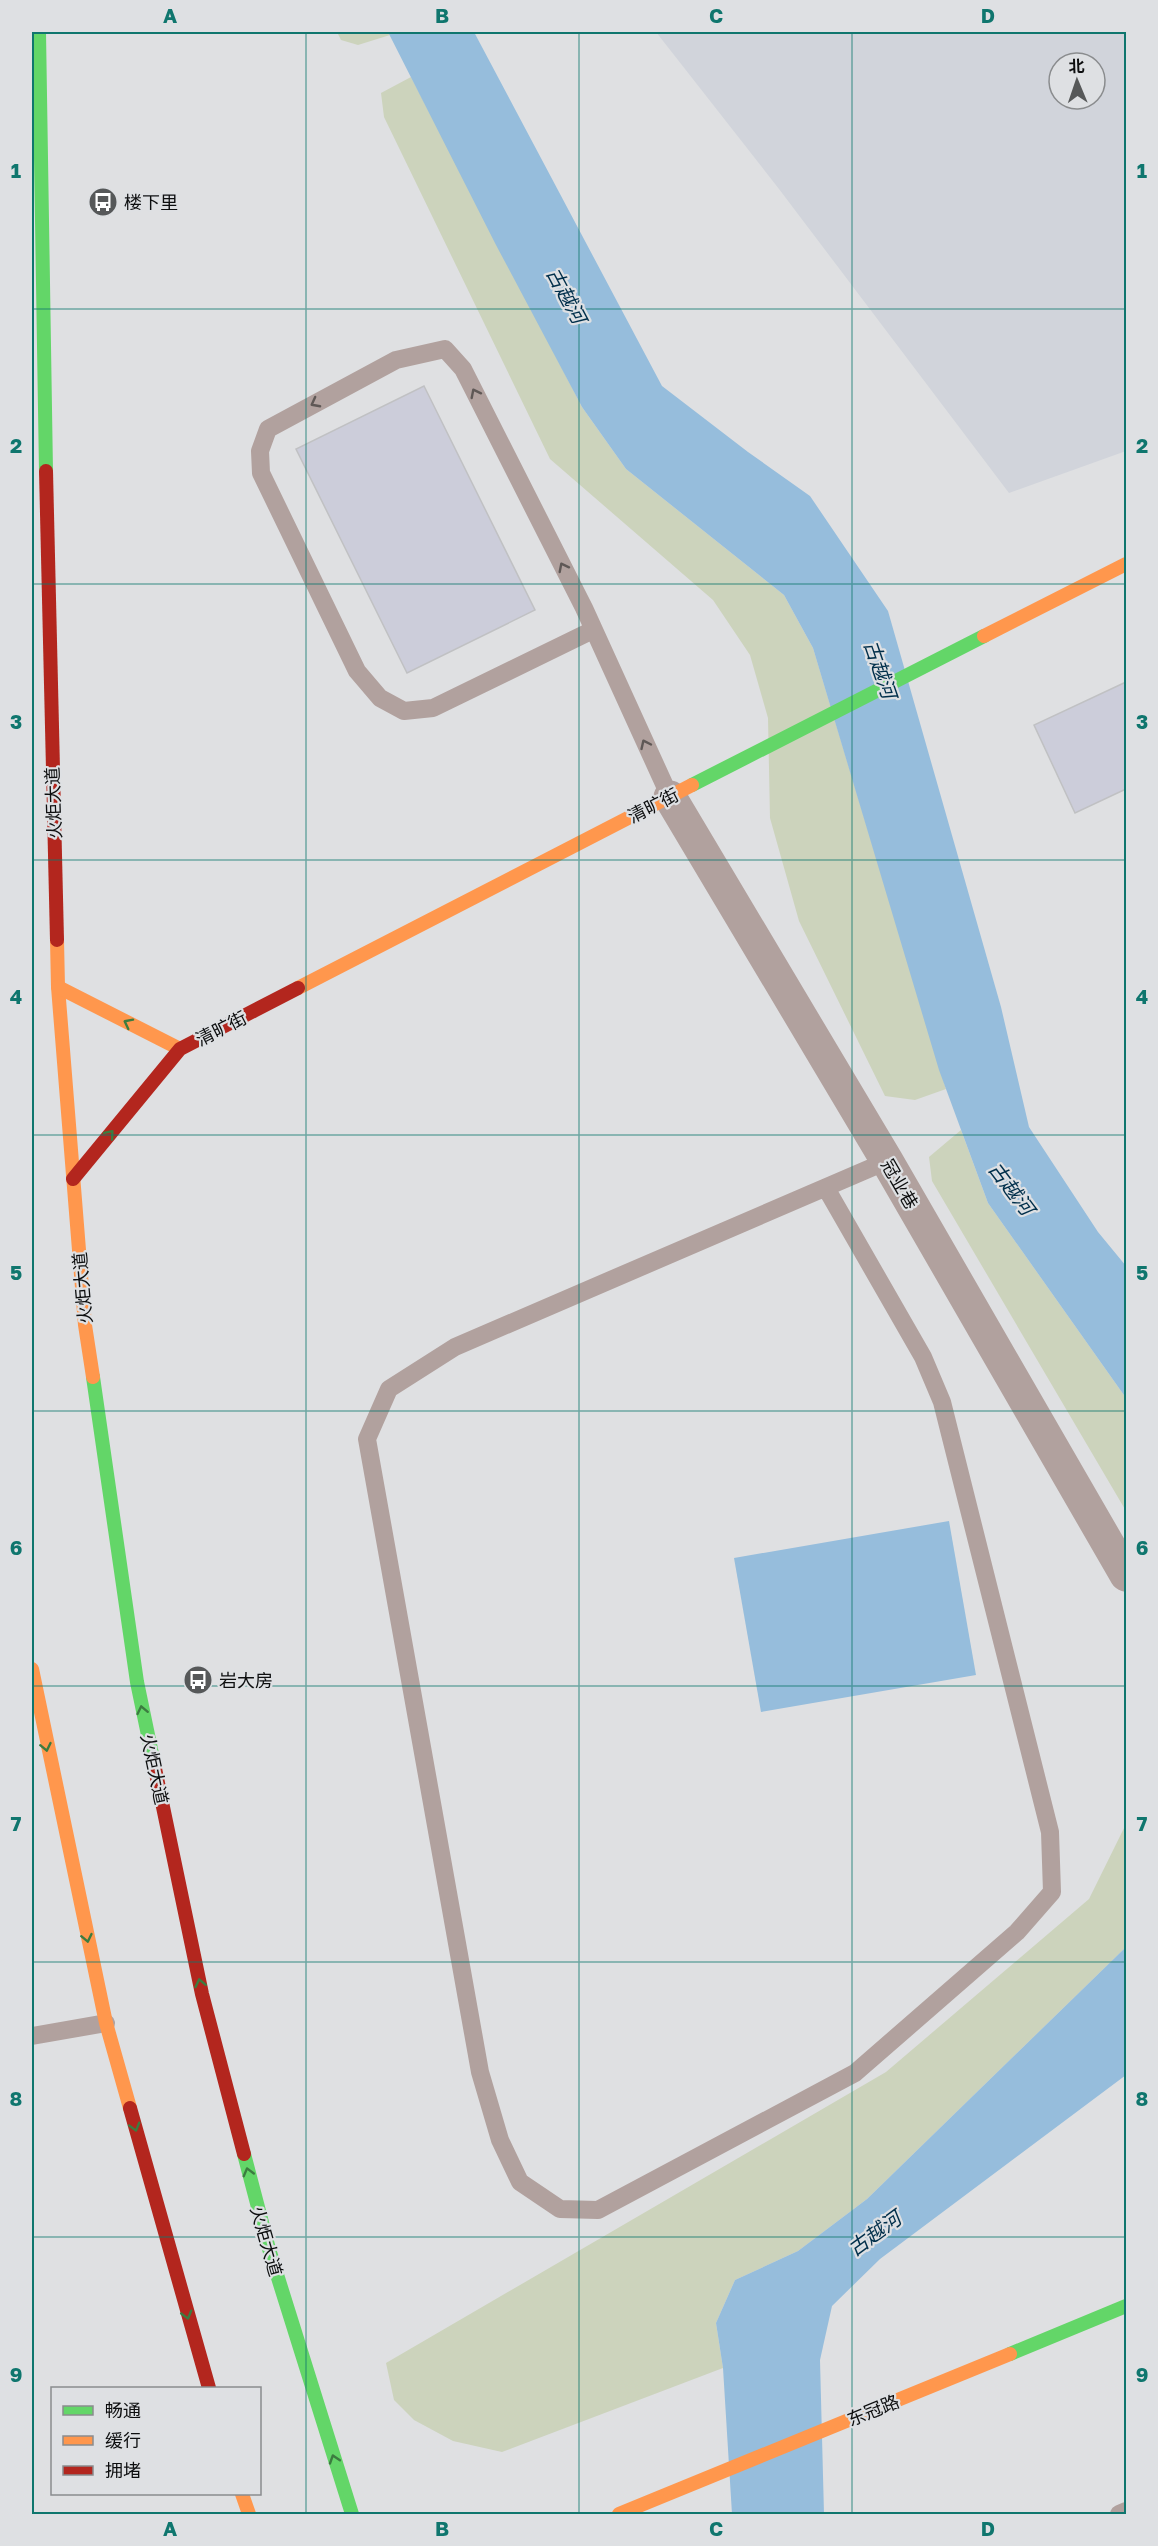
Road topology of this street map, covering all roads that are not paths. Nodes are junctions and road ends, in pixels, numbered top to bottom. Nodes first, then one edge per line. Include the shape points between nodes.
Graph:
1 (39, 32) edge
2 (1126, 564) edge
3 (32, 612) edge
4 (48, 622) junction
5 (593, 630) junction
6 (670, 797) junction
7 (58, 987) junction
8 (180, 1049) junction
9 (887, 1161) junction
10 (73, 1179) junction
11 (826, 1188) junction
12 (1126, 1575) edge
13 (32, 1669) edge
14 (106, 2023) junction
15 (32, 2036) edge
16 (1126, 2306) edge
17 (209, 2387) edge
18 (243, 2495) edge
19 (1126, 2511) edge
20 (249, 2514) edge
21 (352, 2514) edge
22 (619, 2514) edge
23 (1119, 2514) edge

1 - 4 main road, 火炬大道
2 - 6 main road, 清旷街
3 - 4 main road
4 - 7 main road, 火炬大道
5 -> 5 lane via 463,369 445,349 396,360 268,429 260,451 261,473 357,671 380,698 404,711 433,708
6 -> 5 lane
6 - 8 main road, 清旷街
6 - 9 street, 冠业巷
8 -> 7 main road, 清旷街
7 - 10 main road, 火炬大道
10 -> 8 main road, 清旷街
9 - 11 lane
9 - 12 street, 冠业巷
21 -> 10 main road, 火炬大道 via 300,2353 236,2129 170,1844 137,1682 107,1487 85,1325
11 - 11 lane via 923,1357 942,1402 1050,1832 1052,1892 1017,1932 855,2073 598,2210 560,2209 520,2182 500,2140 480,2072 367,1439 389,1389 455,1347
13 -> 14 main road
14 - 15 lane
14 -> 17 main road
16 - 22 main road, 东冠路
18 - 20 main road
19 - 23 lane

